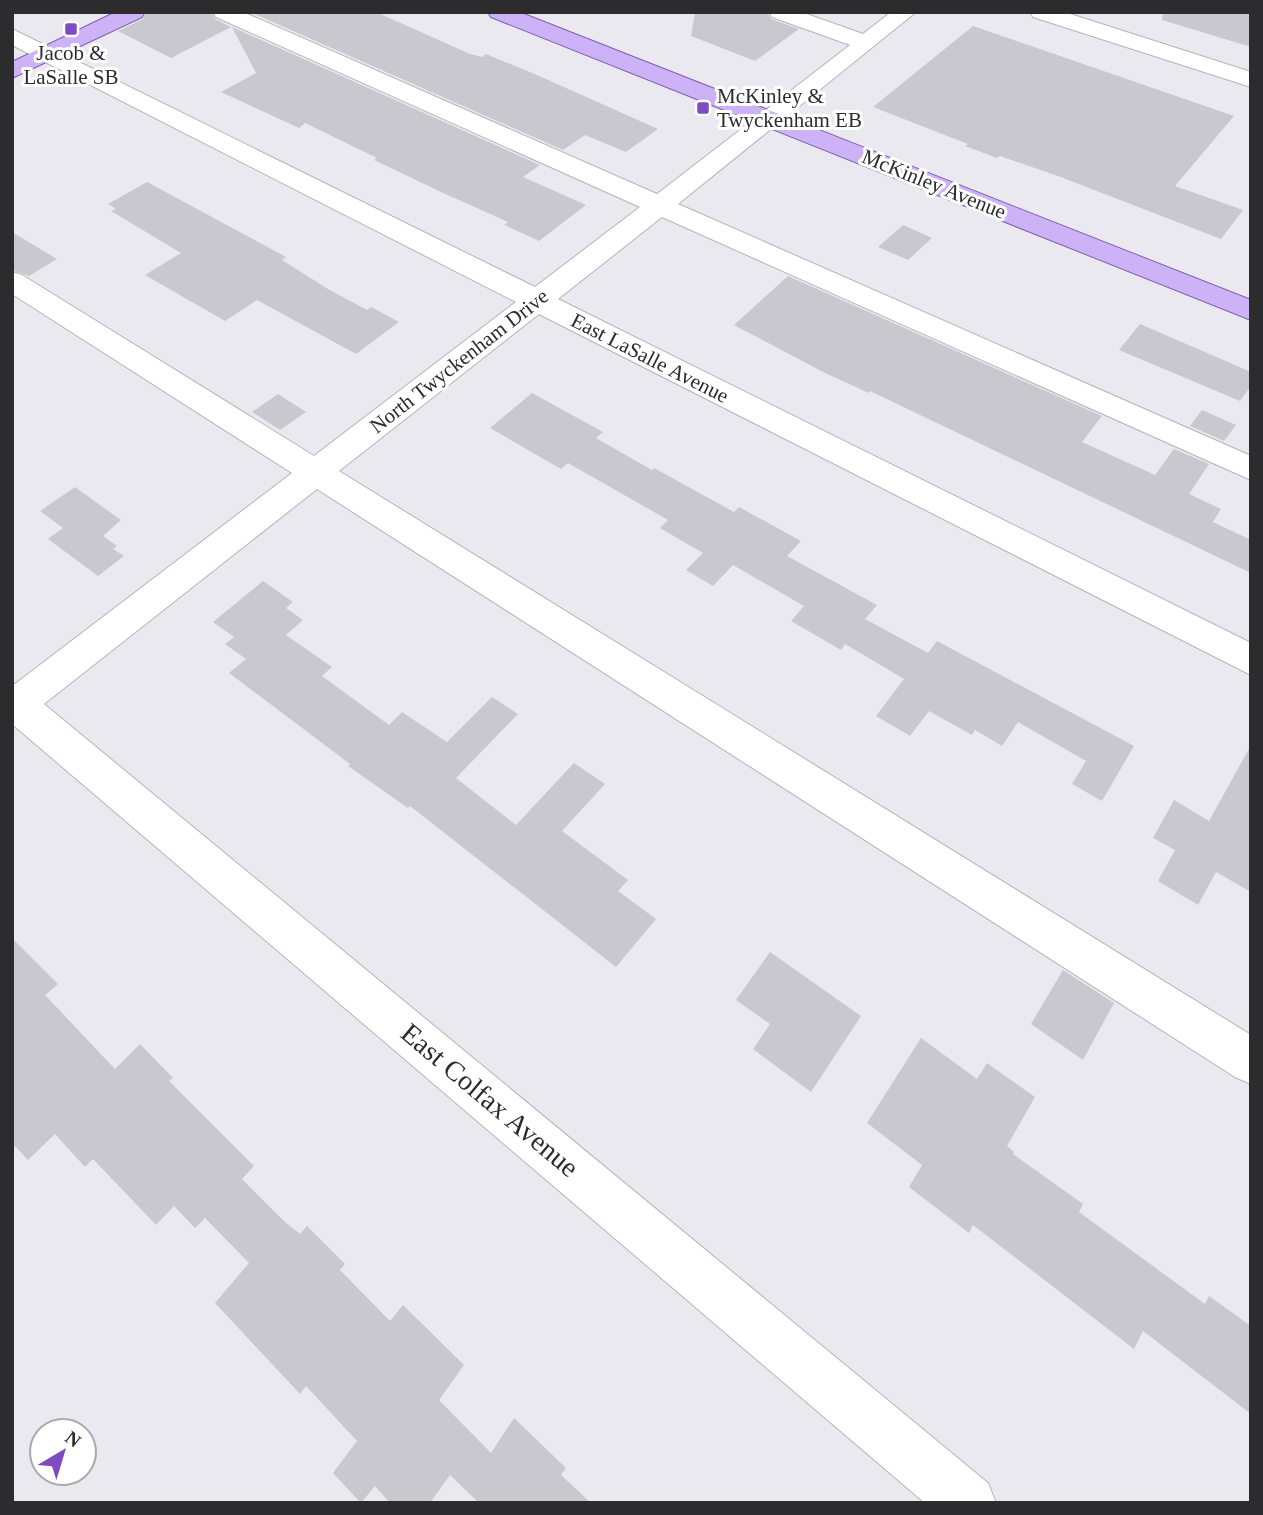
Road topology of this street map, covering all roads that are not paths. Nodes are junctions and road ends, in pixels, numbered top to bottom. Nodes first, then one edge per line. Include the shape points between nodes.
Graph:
1 (134, 12) edge
2 (224, 12) edge
3 (499, 12) edge
4 (780, 12) edge
5 (905, 12) edge
6 (1041, 12) edge
7 (12, 36) edge
8 (866, 43) junction
9 (48, 54) junction
10 (12, 71) edge
11 (1251, 80) edge
12 (771, 119) junction
13 (659, 205) junction
14 (12, 281) edge
15 (536, 300) junction
16 (1251, 311) edge
17 (1251, 469) edge
18 (315, 473) junction
19 (1251, 660) edge
20 (14, 703) edge
21 (1251, 1061) edge
22 (968, 1503) edge

1 - 9 main road
2 - 13 street
3 - 12 main road, McKinley Avenue
4 - 8 street
5 - 8 street, North Twyckenham Drive
6 - 11 street
7 - 9 street, East LaSalle Avenue
8 - 12 street, North Twyckenham Drive
9 - 10 main road
9 - 15 street, East LaSalle Avenue
12 - 13 street, North Twyckenham Drive
12 - 16 main road, McKinley Avenue
13 - 15 street, North Twyckenham Drive
13 - 17 street
14 - 18 street
15 - 18 street, North Twyckenham Drive
15 - 19 street, East LaSalle Avenue
18 - 20 street, North Twyckenham Drive
18 - 21 street
20 - 22 street, East Colfax Avenue

